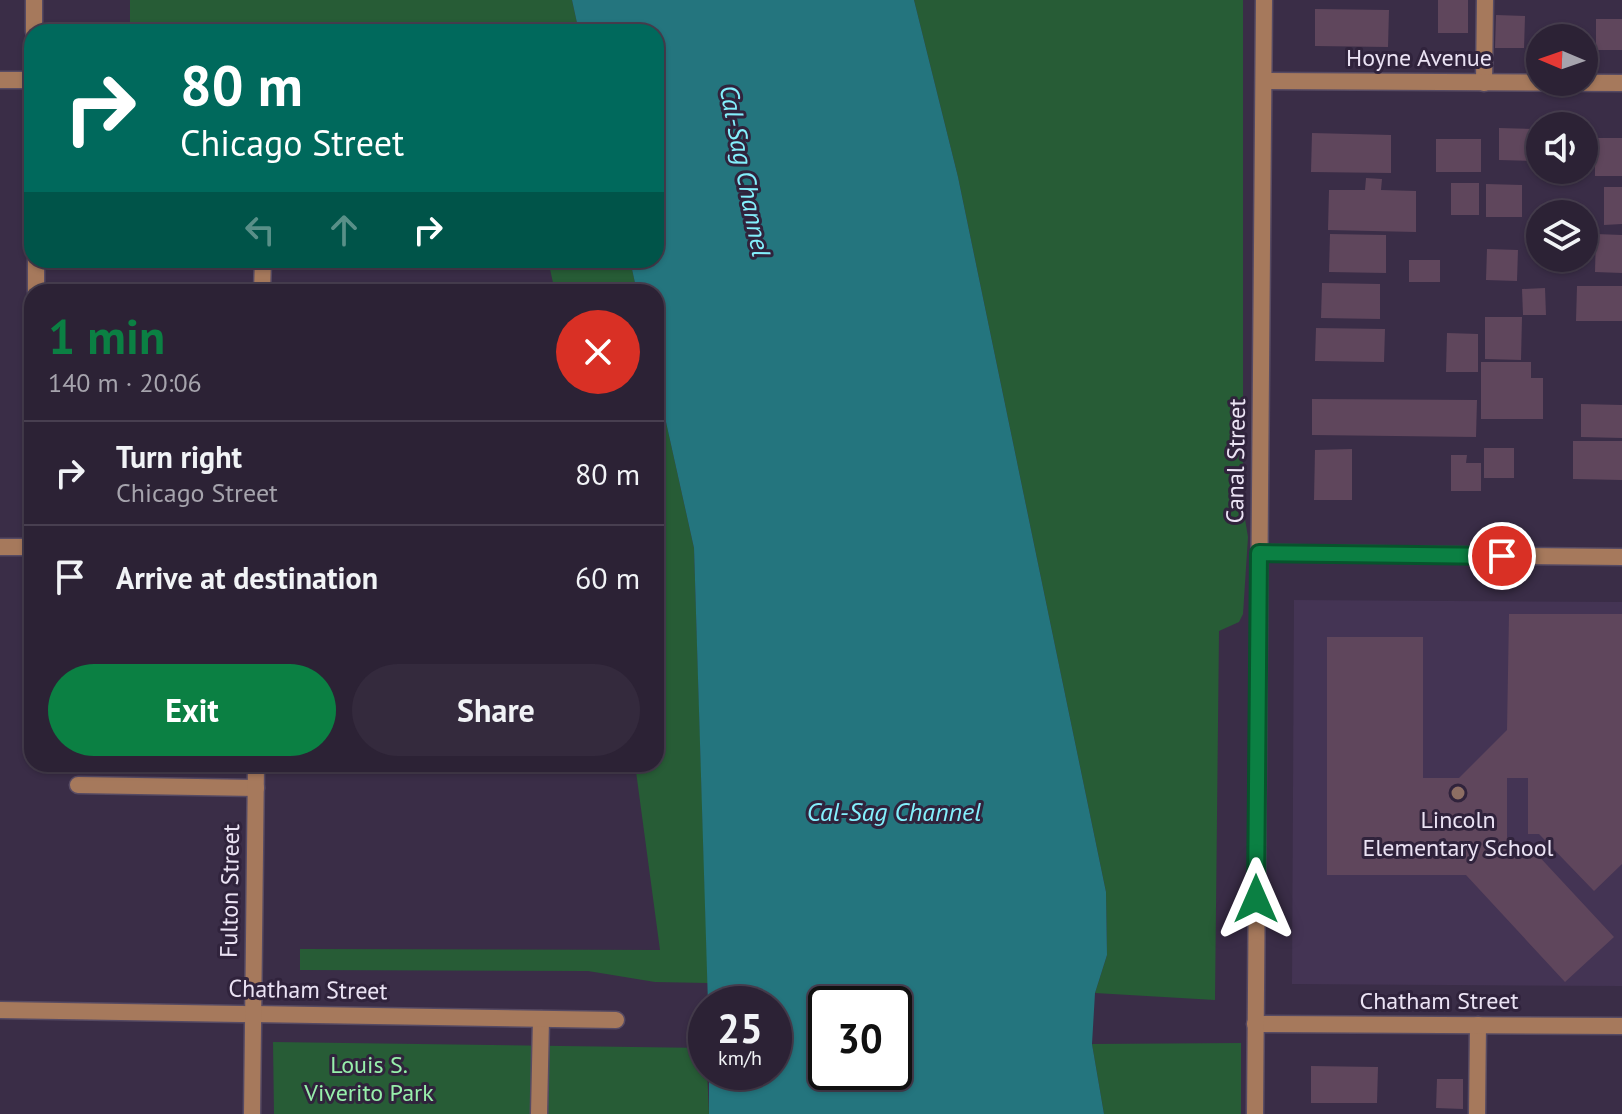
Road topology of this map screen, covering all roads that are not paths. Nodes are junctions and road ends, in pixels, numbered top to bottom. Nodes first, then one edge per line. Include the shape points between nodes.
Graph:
1 (34, 0) edge
2 (1264, 0) edge
3 (1485, 0) edge
4 (34, 24) edge
5 (0, 80) edge
6 (24, 80) edge
7 (1264, 81) junction
8 (1484, 83) junction
9 (1622, 83) edge
10 (0, 547) edge
11 (24, 547) edge
12 (1259, 553) junction
13 (1622, 557) edge
14 (256, 772) edge
15 (78, 785) dead end
16 (256, 788) junction
17 (0, 1010) edge
18 (252, 1013) junction
19 (541, 1019) junction
20 (616, 1020) dead end
21 (1255, 1024) junction
22 (1478, 1025) junction
23 (1622, 1026) edge
24 (252, 1114) edge
25 (539, 1114) edge
26 (1255, 1114) edge
27 (1477, 1114) edge

1 - 4 street
2 - 7 street, Canal Street
3 - 8 street
5 - 6 street
7 - 8 street, Hoyne Avenue
7 - 12 street, Canal Street
8 - 9 street, Hoyne Avenue
10 - 11 street
12 - 13 street
12 - 21 street, Canal Street
14 - 16 street, Fulton Street
15 - 16 street
16 - 18 street, Fulton Street
17 - 18 street, Chatham Street
18 - 19 street, Chatham Street
18 - 24 street, Fulton Street
19 - 20 street, Chatham Street
19 - 25 street
21 - 22 street, Chatham Street
21 - 26 street, Canal Street
22 - 23 street, Chatham Street
22 - 27 street

